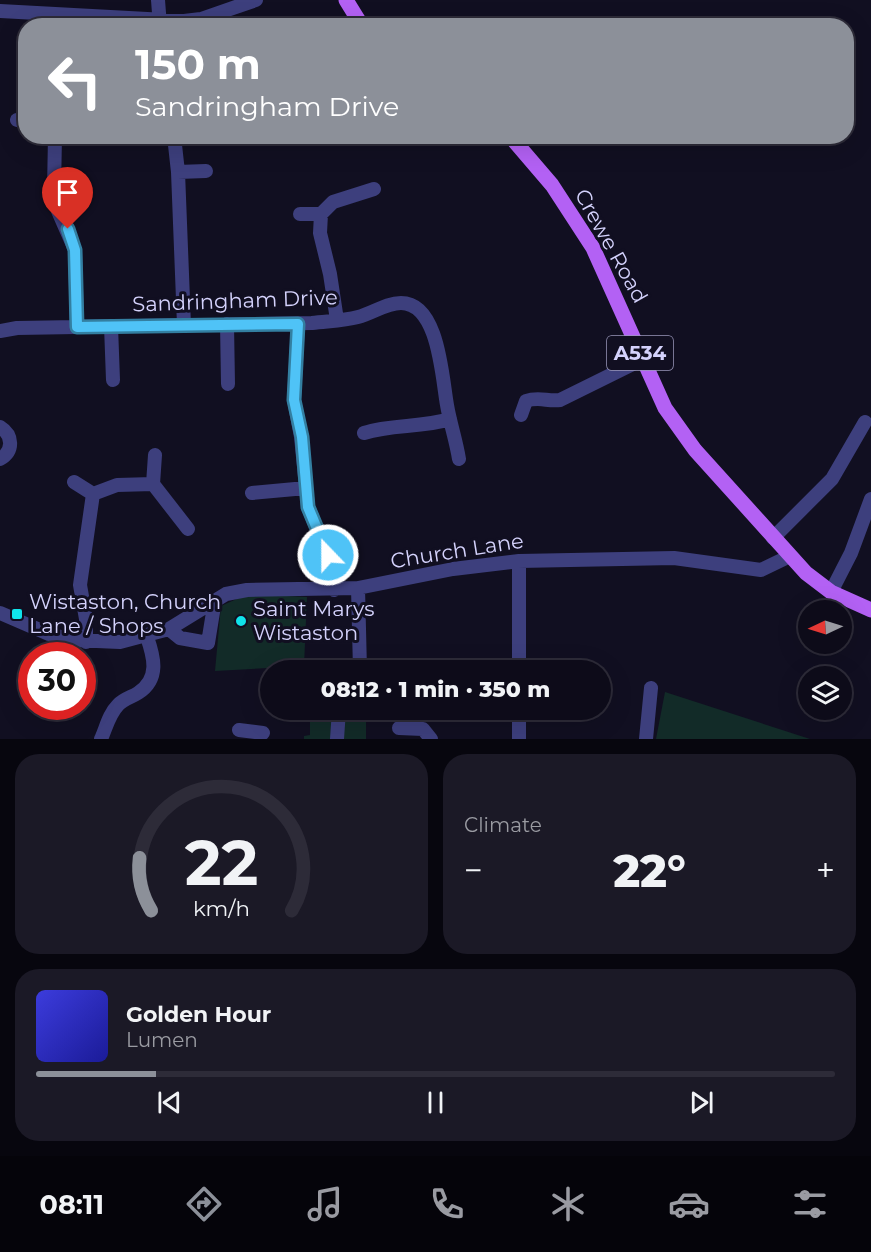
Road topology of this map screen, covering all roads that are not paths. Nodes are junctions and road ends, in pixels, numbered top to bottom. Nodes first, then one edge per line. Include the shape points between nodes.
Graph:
1 (158, 0) edge
2 (256, 0) edge
3 (346, 0) edge
4 (17, 6) edge
5 (0, 11) edge
6 (117, 18) edge
7 (159, 18) edge
8 (204, 18) edge
9 (357, 18) edge
10 (55, 144) edge
11 (175, 144) edge
12 (517, 144) edge
13 (206, 171) dead end
14 (178, 172) junction
15 (374, 189) dead end
16 (300, 214) dead end
17 (321, 214) junction
18 (337, 320) junction
19 (227, 324) junction
20 (298, 324) junction
21 (184, 325) junction
22 (111, 326) junction
23 (77, 327) junction
24 (0, 331) edge
25 (643, 359) junction
26 (113, 382) dead end
27 (227, 385) dead end
28 (521, 415) dead end
29 (450, 419) junction
30 (865, 422) dead end
31 (0, 427) edge
32 (364, 433) dead end
33 (155, 455) dead end
34 (0, 459) edge
35 (459, 459) dead end
36 (74, 482) dead end
37 (153, 484) junction
38 (306, 488) junction
39 (252, 493) dead end
40 (93, 494) junction
41 (871, 499) edge
42 (188, 529) dead end
43 (773, 538) junction
44 (790, 556) junction
45 (519, 561) junction
46 (358, 588) junction
47 (334, 590) junction
48 (831, 592) junction
49 (214, 600) junction
50 (871, 610) edge
51 (0, 613) edge
52 (169, 629) junction
53 (147, 637) junction
54 (86, 642) joint
55 (96, 642) edge
56 (360, 660) edge
57 (519, 660) edge
58 (651, 688) dead end
59 (338, 720) edge
60 (519, 720) edge
61 (399, 728) dead end
62 (239, 730) dead end
63 (266, 731) edge
64 (101, 739) edge
65 (337, 739) edge
66 (431, 739) edge
67 (519, 739) edge
68 (646, 739) edge

1 - 7 street
2 - 8 street
3 - 9 main road
4 - 5 street
4 - 6 street
10 - 23 street via 58,211 75,250
11 - 14 street
12 - 25 main road, Crewe Road / A534 via 552,185 593,249
13 - 14 street
14 - 21 street
15 - 17 street via 333,202
16 - 17 street
17 - 18 street via 320,233
18 - 20 street, Sandringham Drive
18 - 29 street, Sandringham Drive via 393,304 418,308 432,332
19 - 20 street, Sandringham Drive
19 - 21 street, Sandringham Drive
19 - 27 street
20 - 38 street via 294,400
21 - 22 street, Sandringham Drive
22 - 23 street, Sandringham Drive
22 - 26 street
23 - 24 street, Sandringham Drive
25 - 28 street via 560,400 526,401
25 - 43 main road, Crewe Road / A534 via 678,428
29 - 32 street
29 - 35 street, Sandringham Drive
30 - 43 street via 832,479
31 - 34 street via 7,432 11,444
33 - 37 street
36 - 40 street
37 - 40 street via 117,485
37 - 42 street
38 - 39 street
38 - 47 street via 311,517 328,555
40 - 54 street via 80,585
41 - 48 street
43 - 44 main road, Crewe Road / A534
44 - 45 street, Church Lane via 761,570 675,558
44 - 48 main road, A534
45 - 46 street, Church Lane via 453,569
45 - 57 street
46 - 47 street, Church Lane
46 - 56 street
47 - 49 street, Church Lane via 248,590
48 - 50 main road, A534
49 - 52 street, Church Lane
49 - 52 street via 208,643 180,638
51 - 54 street, Church Lane via 49,634
52 - 53 street, Church Lane
53 - 55 street, Church Lane
53 - 64 street via 154,660 151,681 113,710
58 - 68 street
59 - 65 street
60 - 67 street
61 - 66 street via 423,729
62 - 63 street

